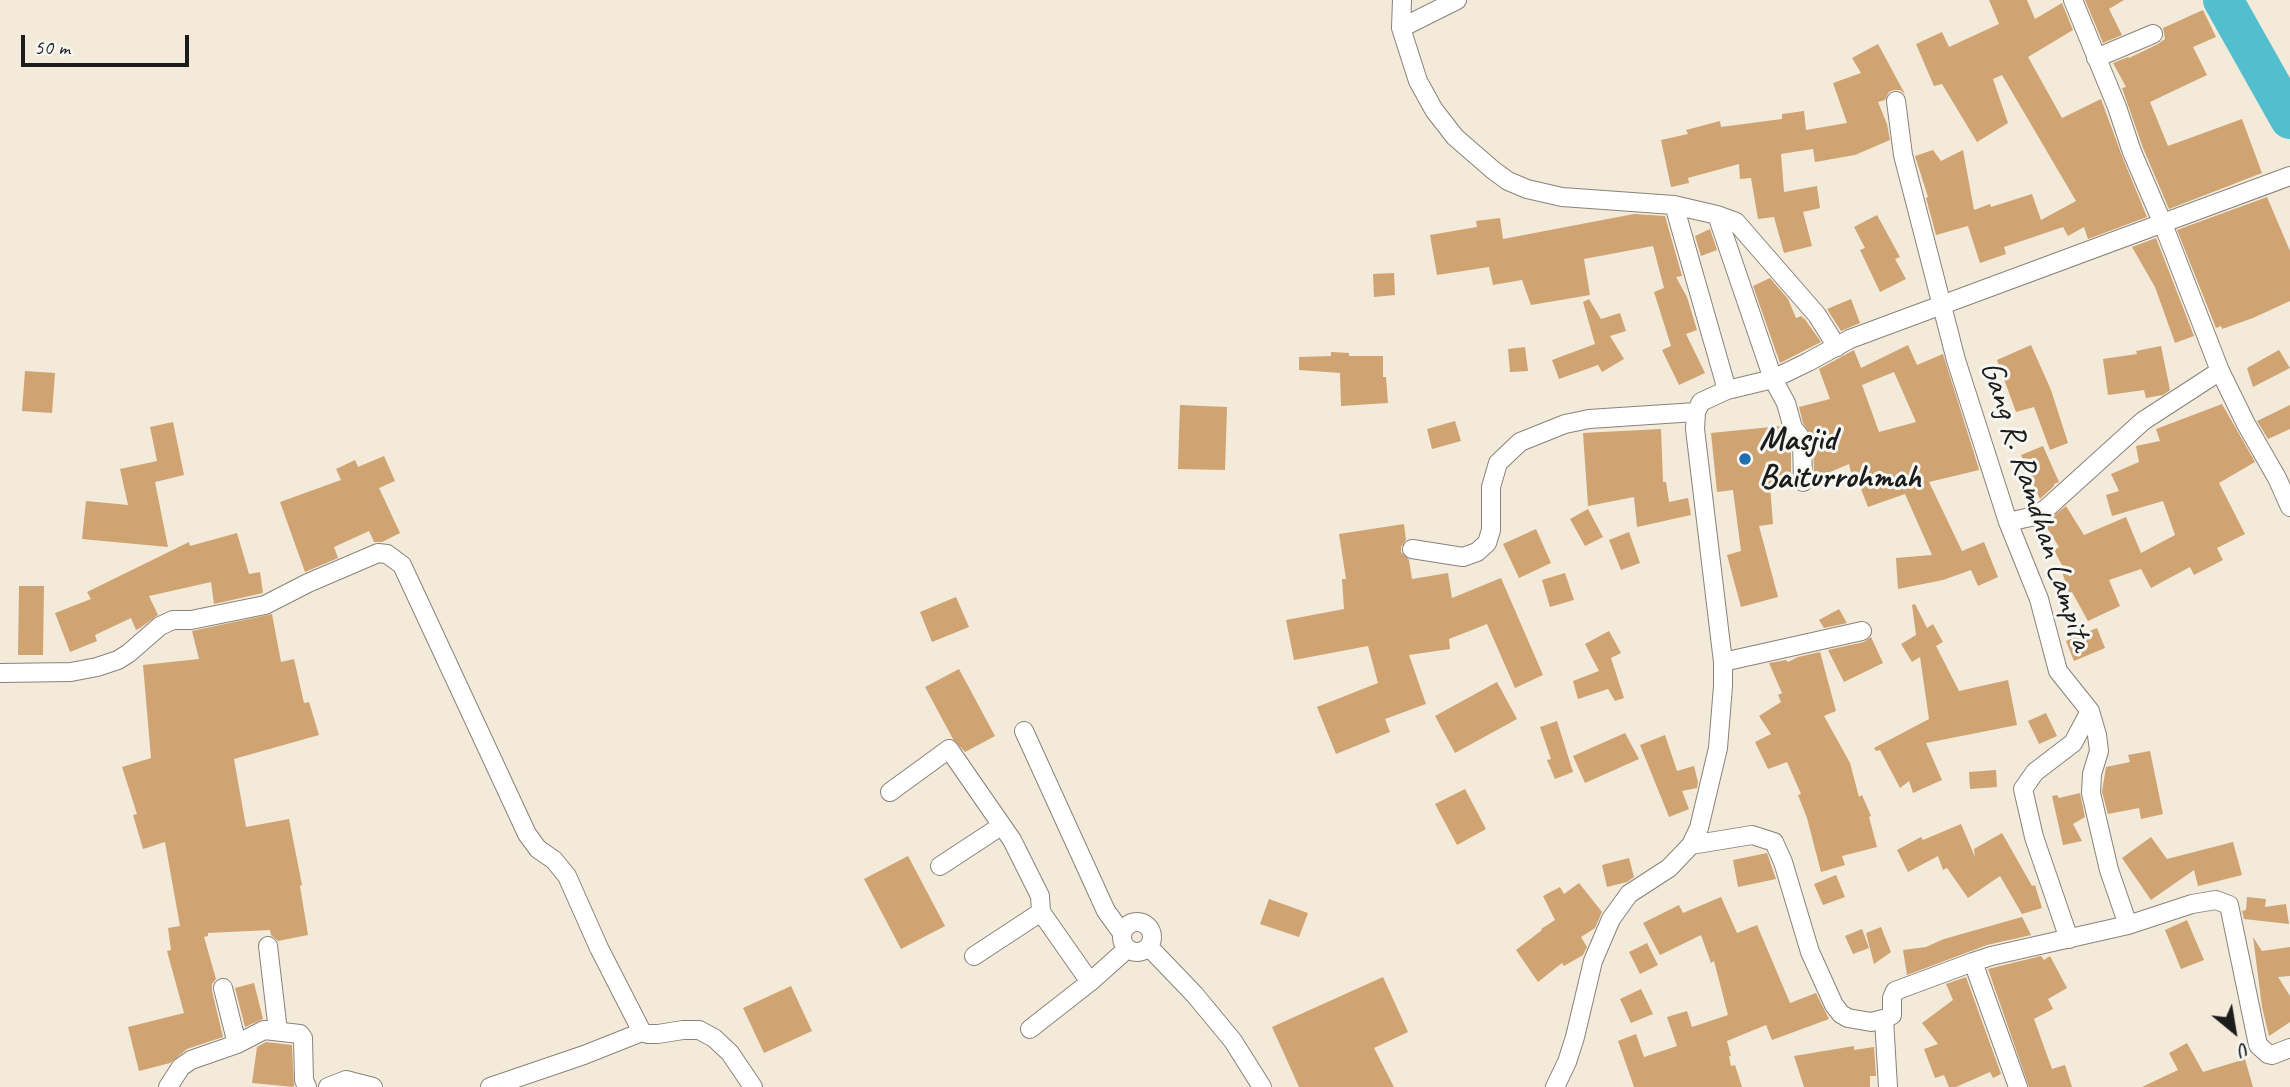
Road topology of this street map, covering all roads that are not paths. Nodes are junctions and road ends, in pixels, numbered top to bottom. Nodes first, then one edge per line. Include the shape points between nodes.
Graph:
1 (1402, 0) edge
2 (1457, 0) edge
3 (2073, 0) edge
4 (1401, 28) junction
5 (2152, 34) dead end
6 (2096, 58) junction
7 (1896, 101) dead end
8 (2284, 179) edge
9 (1674, 205) junction
10 (1717, 215) junction
11 (2163, 224) junction
12 (1941, 306) junction
13 (1837, 347) junction
14 (2220, 371) junction
15 (1773, 379) junction
16 (1727, 390) junction
17 (1696, 412) junction
18 (1803, 482) dead end
19 (2290, 507) edge
20 (2008, 522) junction
21 (1412, 549) dead end
22 (1862, 631) dead end
23 (1723, 662) junction
24 (0, 673) edge
25 (2090, 711) junction
26 (1024, 732) dead end
27 (890, 792) dead end
28 (1001, 826) junction
29 (1691, 845) junction
30 (940, 866) dead end
31 (1041, 912) junction
32 (2128, 925) junction
33 (2069, 939) junction
34 (1125, 941) junction
35 (268, 946) dead end
36 (1149, 947) junction
37 (974, 956) dead end
38 (1973, 962) junction
39 (1090, 982) junction
40 (223, 988) dead end
41 (1884, 1019) junction
42 (1030, 1029) dead end
43 (278, 1031) junction
44 (642, 1032) junction
45 (237, 1044) junction
46 (2290, 1048) edge
47 (168, 1087) edge
48 (307, 1087) edge
49 (328, 1087) edge
50 (373, 1087) edge
51 (489, 1087) edge
52 (753, 1087) edge
53 (1262, 1087) edge
54 (1555, 1087) edge
55 (1888, 1087) edge
56 (2018, 1087) edge

1 - 4 street
2 - 4 street
3 - 6 street
4 - 9 street via 1418,81 1434,110 1455,137 1508,181 1562,197
5 - 6 street
6 - 11 street
7 - 12 street, Gang R. Ramdhan Lampita via 1903,155
8 - 11 street
9 - 10 street
9 - 16 street
10 - 13 street via 1748,233 1817,315
10 - 15 street
11 - 12 street
11 - 14 street
12 - 13 street
12 - 20 street, Gang R. Ramdhan Lampita
13 - 15 street
14 - 19 street
14 - 20 street via 2143,421 2047,508
15 - 16 street
15 - 18 street via 1802,442
16 - 17 street via 1701,401
17 - 21 street via 1589,419 1520,442 1498,463 1491,487 1487,543 1463,557
17 - 23 street
20 - 25 street, Gang R. Ramdhan Lampita via 2039,599 2058,671
22 - 23 street
23 - 29 street via 1718,748
24 - 44 street via 97,667 118,660 173,620 265,605 379,553 387,554 402,565 533,844 567,876
25 - 32 street, Gang R. Ramdhan Lampita via 2099,751 2091,793
25 - 33 street via 2073,743 2035,772 2023,789 2034,837
26 - 34 street via 1106,911
27 - 28 street via 949,749
28 - 30 street
28 - 31 street via 1040,896
29 - 41 street via 1752,835 1774,842 1810,952 1834,1005 1848,1018 1865,1022
29 - 54 street via 1669,868 1629,894 1611,919 1593,961 1575,1037
31 - 37 street
31 - 39 street
32 - 33 street
32 - 46 street via 2192,904 2216,900 2230,905 2258,1045 2272,1055
33 - 38 street
34 - 36 street via 1134,952
34 - 36 street via 1128,926 1136,922 1151,930
34 - 39 street
35 - 43 street
36 - 53 street via 1233,1041
38 - 41 street via 1895,991 1892,1015
38 - 56 street
39 - 42 street
40 - 45 street
41 - 55 street
43 - 45 street via 264,1030
43 - 48 street via 297,1032 303,1038
44 - 51 street
44 - 52 street via 699,1030 730,1053
45 - 47 street via 191,1060
49 - 50 street via 346,1080

